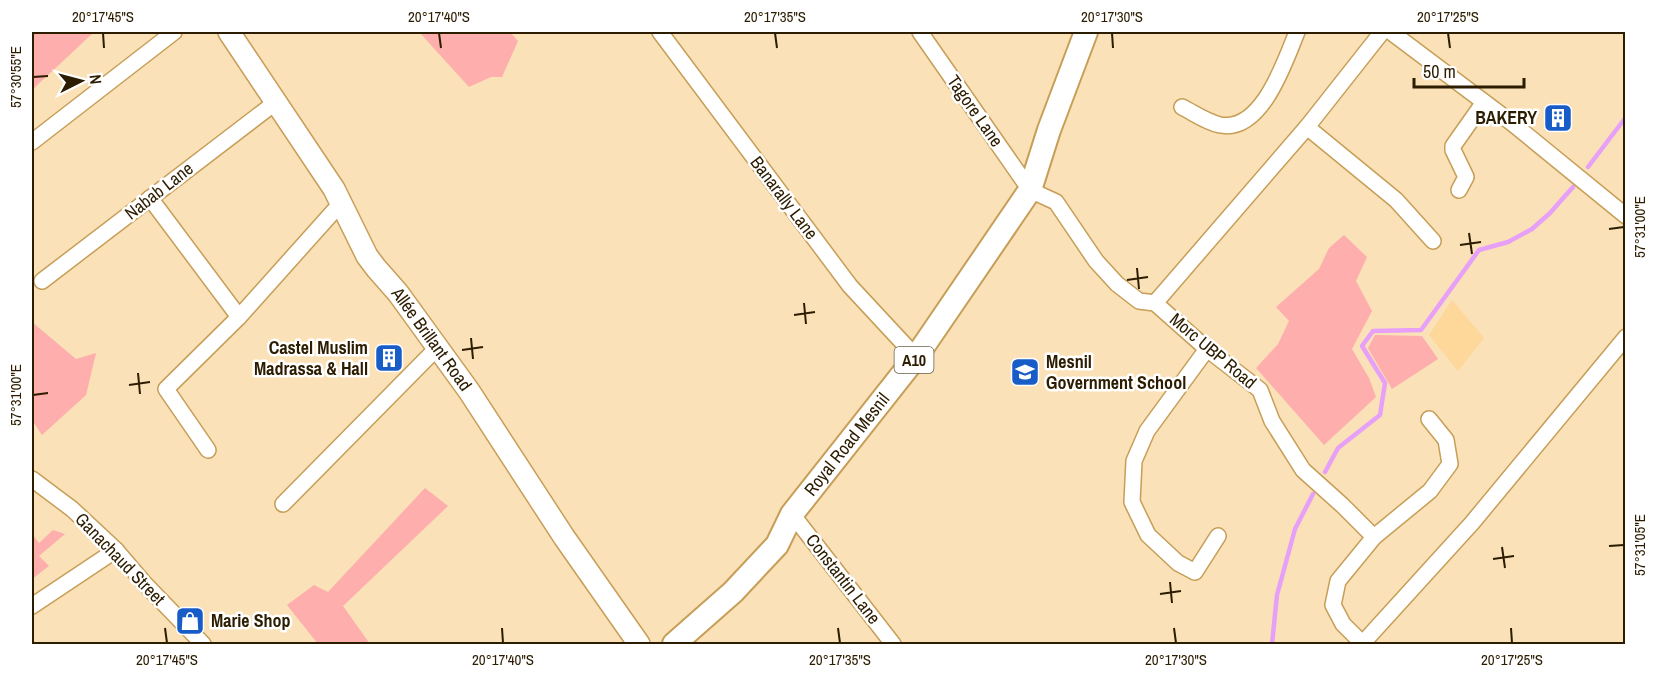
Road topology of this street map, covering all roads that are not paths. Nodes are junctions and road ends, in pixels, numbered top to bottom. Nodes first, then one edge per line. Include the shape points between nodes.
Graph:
1 (174, 32) edge
2 (229, 32) edge
3 (660, 32) edge
4 (920, 32) edge
5 (1086, 32) edge
6 (1297, 32) edge
7 (1382, 32) edge
8 (1391, 32) edge
9 (276, 102) junction
10 (1484, 102) junction
11 (1182, 107) dead end
12 (1307, 127) junction
13 (32, 142) edge
14 (1030, 190) junction
15 (1459, 190) dead end
16 (150, 198) junction
17 (341, 203) junction
18 (1626, 216) edge
19 (1433, 241) dead end
20 (42, 281) dead end
21 (1155, 303) junction
22 (239, 317) junction
23 (1626, 337) edge
24 (437, 348) junction
25 (1207, 349) junction
26 (916, 357) junction
27 (1429, 419) dead end
28 (208, 450) dead end
29 (32, 479) edge
30 (283, 504) dead end
31 (792, 514) junction
32 (1218, 536) dead end
33 (1374, 537) junction
34 (116, 550) junction
35 (32, 606) edge
36 (202, 644) edge
37 (1363, 644) edge
38 (639, 645) edge
39 (674, 645) edge
40 (893, 645) edge

1 - 13 street
2 - 9 main road, Allée Brillant Road
3 - 26 street, Banarally Lane via 850,286
4 - 14 street, Tagore Lane
5 - 14 main road, Royal Road Mesnil / A10
6 - 11 street via 1278,80 1249,117 1221,125
7 - 12 street
8 - 10 street
9 - 16 street, Nabab Lane
9 - 17 main road, Allée Brillant Road
10 - 15 street via 1453,146 1466,177
10 - 18 street
12 - 19 street via 1396,200
12 - 21 street
14 - 21 street, Morc UBP Road via 1056,202 1096,261 1117,284 1140,301
14 - 26 main road, Royal Road Mesnil / A10
16 - 20 street, Nabab Lane
16 - 22 street
17 - 22 street
17 - 24 main road, Allée Brillant Road via 367,256
21 - 25 street, Morc UBP Road
22 - 28 street via 166,389
23 - 37 street via 1472,523
24 - 30 street
24 - 38 main road, Allée Brillant Road
25 - 32 street via 1147,430 1134,461 1132,502 1148,535 1178,563 1195,572
25 - 33 street, Morc UBP Road via 1260,390 1272,422 1303,470
26 - 31 main road, Royal Road Mesnil / A10
27 - 33 street via 1446,440 1450,464 1430,491
29 - 34 street, Ganachaud Street
31 - 39 main road, Royal Road Mesnil / A10 via 777,545 733,592
31 - 40 street, Constantin Lane
33 - 37 street via 1338,581 1333,605 1343,624
34 - 35 street
34 - 36 street, Ganachaud Street

